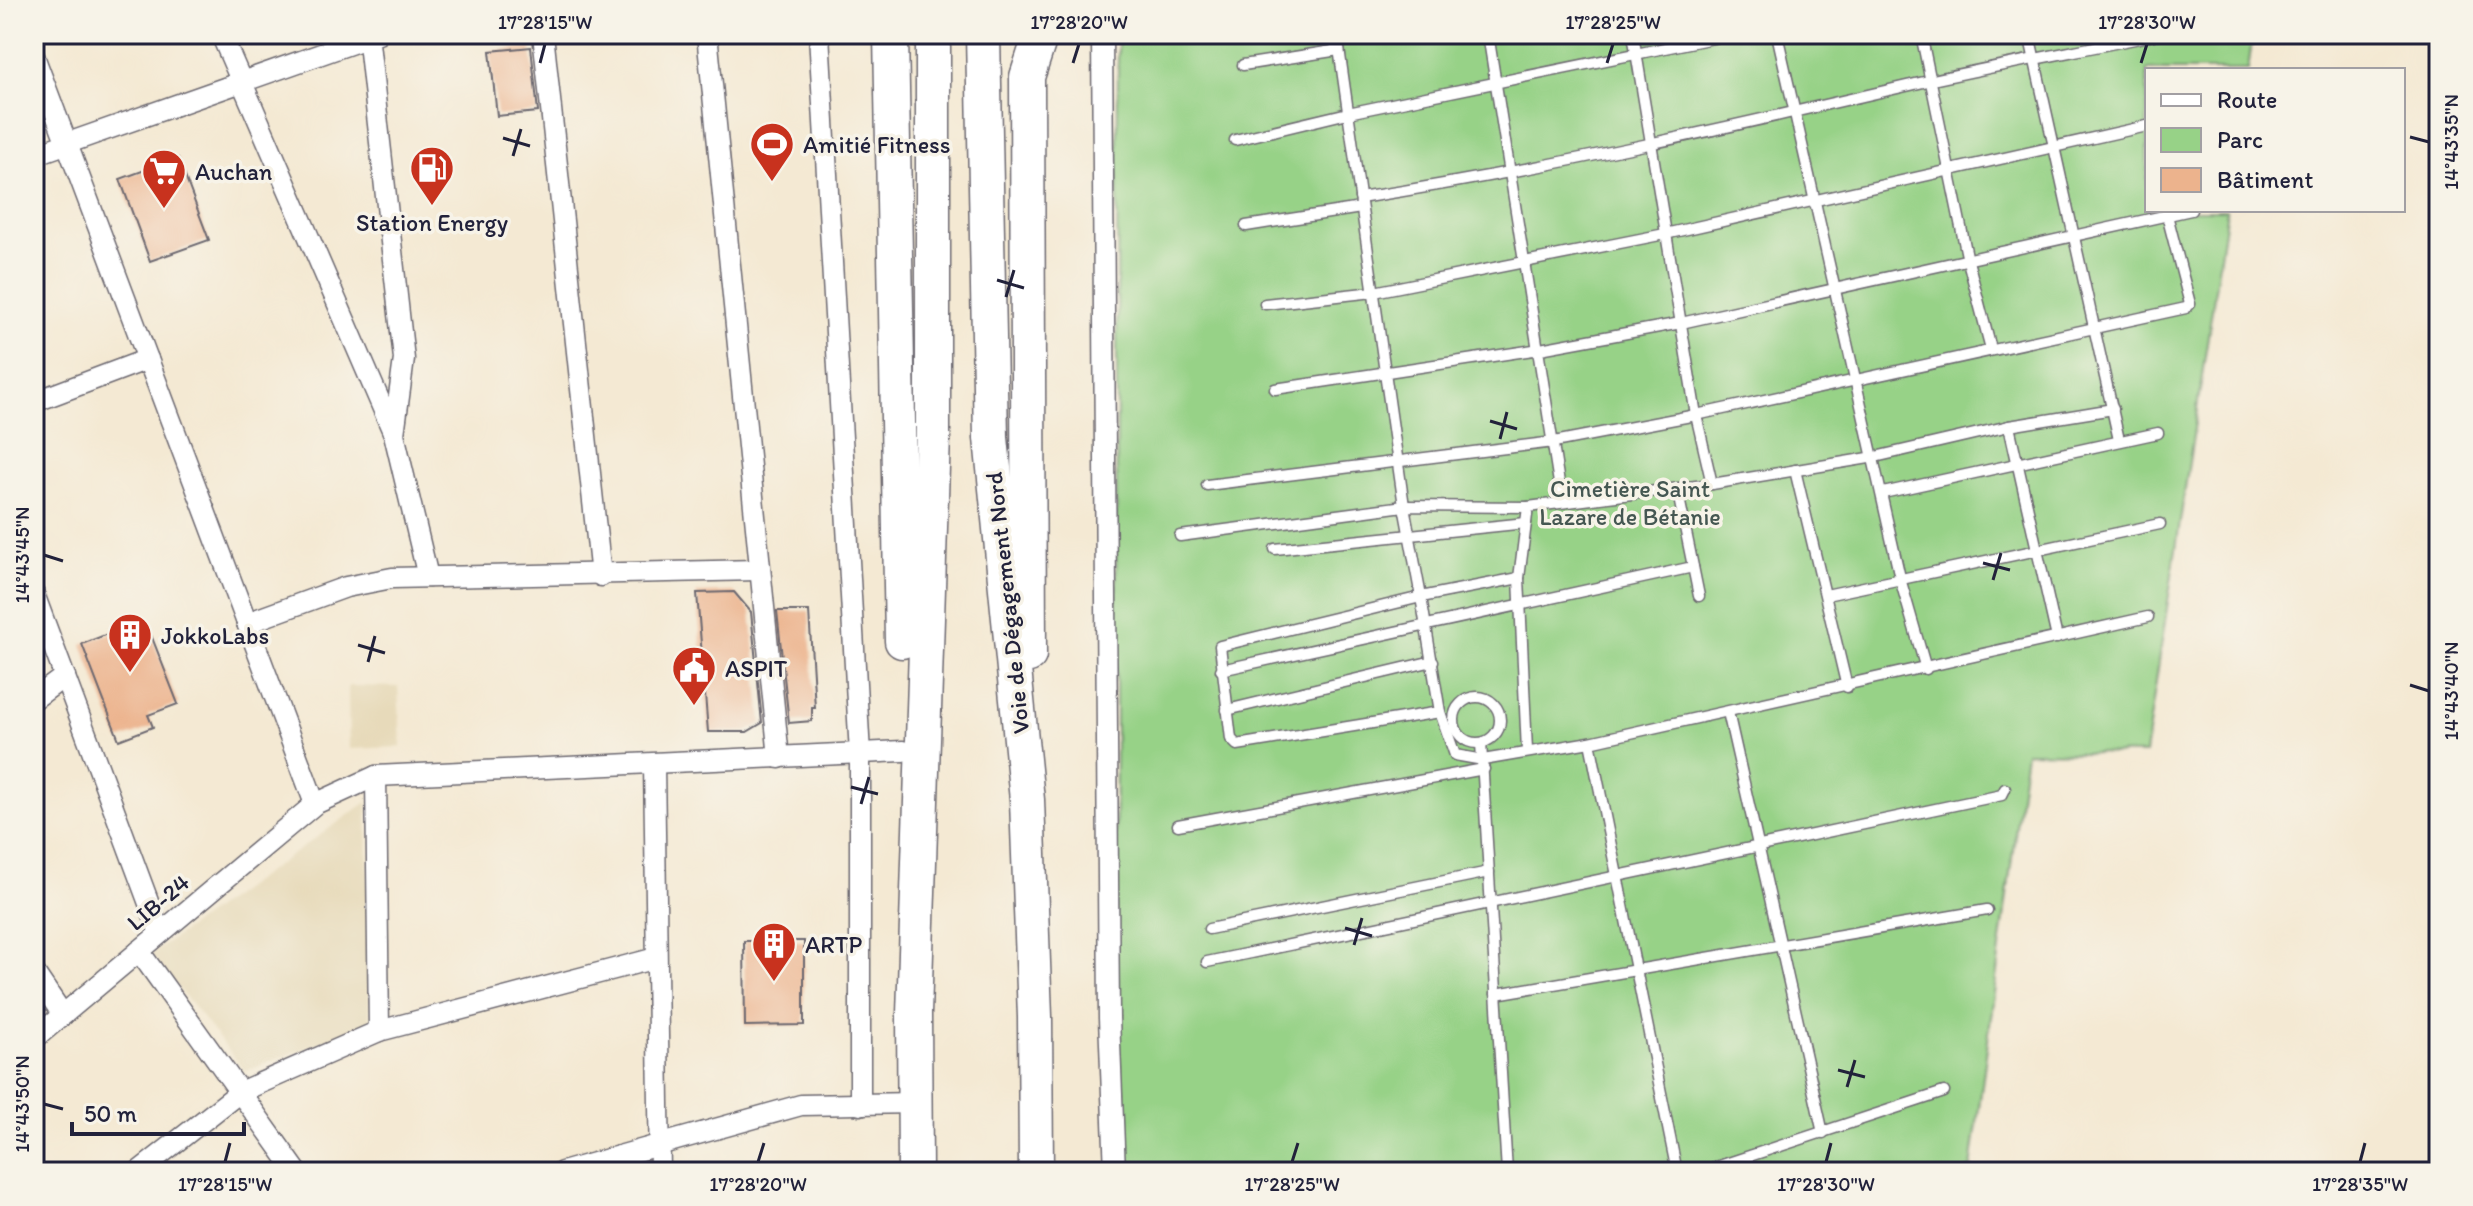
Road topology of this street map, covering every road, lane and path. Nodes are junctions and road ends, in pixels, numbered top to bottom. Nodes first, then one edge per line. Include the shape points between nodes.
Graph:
1 (221, 34) edge
2 (543, 34) edge
3 (707, 34) edge
4 (819, 34) edge
5 (891, 34) edge
6 (933, 34) edge
7 (983, 34) edge
8 (1041, 34) edge
9 (1102, 34) edge
10 (1242, 34) edge
11 (1337, 34) edge
12 (1488, 34) edge
13 (1633, 34) edge
14 (1733, 34) edge
15 (1777, 34) edge
16 (1921, 34) edge
17 (2029, 34) edge
18 (2159, 34) edge
19 (372, 35) edge
20 (1211, 38) dead end
21 (1339, 50) junction
22 (34, 56) edge
23 (1637, 56) junction
24 (2036, 60) junction
25 (1243, 65) dead end
26 (1932, 80) junction
27 (240, 83) junction
28 (1498, 83) junction
29 (1348, 113) junction
30 (1797, 113) junction
31 (2145, 126) edge
32 (1235, 140) dead end
33 (67, 144) junction
34 (1652, 146) junction
35 (2055, 147) junction
36 (34, 155) edge
37 (1951, 172) junction
38 (1510, 174) junction
39 (1816, 200) junction
40 (1361, 203) junction
41 (2181, 212) edge
42 (2167, 215) junction
43 (1246, 226) dead end
44 (1665, 234) junction
45 (2075, 236) junction
46 (1525, 261) junction
47 (1968, 261) junction
48 (1836, 291) junction
49 (1374, 292) junction
50 (1265, 304) dead end
51 (1681, 323) junction
52 (2094, 327) junction
53 (1540, 349) junction
54 (1991, 349) junction
55 (148, 359) junction
56 (1387, 373) junction
57 (1854, 379) junction
58 (1275, 389) dead end
59 (34, 402) edge
60 (2113, 409) junction
61 (1696, 415) junction
62 (2009, 426) junction
63 (2158, 433) dead end
64 (394, 434) junction
65 (2119, 440) junction
66 (1554, 442) junction
67 (1875, 457) junction
68 (1398, 460) junction
69 (2017, 463) junction
70 (1795, 470) junction
71 (1712, 484) junction
72 (1207, 485) dead end
73 (1677, 488) junction
74 (1883, 493) junction
75 (1562, 502) junction
76 (1404, 506) junction
77 (1528, 507) junction
78 (1526, 523) junction
79 (2160, 524) dead end
80 (1409, 534) junction
81 (1180, 536) dead end
82 (1275, 549) dead end
83 (2038, 550) junction
84 (1693, 567) junction
85 (758, 570) junction
86 (601, 576) junction
87 (428, 577) junction
88 (1519, 578) junction
89 (1901, 582) junction
90 (34, 594) edge
91 (1826, 595) junction
92 (1699, 596) dead end
93 (1421, 597) junction
94 (1519, 606) junction
95 (2148, 617) dead end
96 (247, 623) junction
97 (1426, 628) junction
98 (2057, 638) junction
99 (1433, 661) junction
100 (1926, 669) junction
101 (1221, 670) junction
102 (65, 676) junction
103 (1847, 687) junction
104 (34, 699) edge
105 (1227, 710) junction
106 (1440, 712) junction
107 (1728, 712) junction
108 (1590, 742) junction
109 (1481, 743) junction
110 (903, 751) junction
111 (1527, 751) junction
112 (860, 754) junction
113 (779, 758) junction
114 (654, 764) junction
115 (1484, 764) junction
116 (376, 776) junction
117 (2005, 789) dead end
118 (1027, 800) junction
119 (315, 804) junction
120 (1178, 825) dead end
121 (1758, 848) junction
122 (1489, 872) junction
123 (1619, 874) junction
124 (918, 880) junction
125 (1490, 903) junction
126 (1987, 910) dead end
127 (1209, 929) dead end
128 (160, 933) junction
129 (1781, 944) junction
130 (139, 951) junction
131 (656, 958) junction
132 (1207, 962) dead end
133 (1639, 970) junction
134 (34, 972) edge
135 (1496, 994) junction
136 (63, 1015) junction
137 (379, 1031) junction
138 (34, 1039) edge
139 (240, 1092) junction
140 (1944, 1092) dead end
141 (915, 1103) junction
142 (860, 1105) junction
143 (1823, 1133) junction
144 (659, 1145) junction
145 (138, 1172) edge
146 (297, 1172) edge
147 (562, 1172) edge
148 (660, 1172) edge
149 (915, 1172) edge
150 (1036, 1172) edge
151 (1115, 1172) edge
152 (1507, 1172) edge
153 (1675, 1172) edge
154 (1684, 1172) edge
155 (1701, 1172) edge

1 - 27 street
2 - 86 street
3 - 85 street
4 - 112 street
5 - 110 highway
6 - 124 highway via 933,436
7 - 118 highway, Voie de Dégagement Nord via 991,438
8 - 118 highway via 1027,77
9 - 151 street via 1109,1002
10 - 20 lane
11 - 21 lane
12 - 28 lane
13 - 23 lane
14 - 23 lane
15 - 30 lane
16 - 26 lane
17 - 24 lane
18 - 24 lane
19 - 27 street
19 - 64 street via 404,359
21 - 25 lane
21 - 29 lane
22 - 33 street
23 - 28 lane
23 - 34 lane
24 - 26 lane
24 - 35 lane
26 - 30 lane
26 - 37 lane
27 - 33 street
27 - 64 street
28 - 29 lane
28 - 38 lane
29 - 32 lane
29 - 40 lane
30 - 34 lane
30 - 39 lane
31 - 35 lane
33 - 36 street
33 - 55 street
34 - 38 lane
34 - 44 lane
35 - 37 lane
35 - 45 lane
37 - 39 lane
37 - 47 lane
38 - 40 lane
38 - 46 lane
39 - 44 lane
39 - 48 lane
40 - 43 lane
40 - 49 lane
41 - 42 lane
42 - 45 lane
42 - 52 lane via 2190,304
44 - 46 lane
44 - 51 lane
45 - 47 lane
45 - 52 lane
46 - 49 lane
46 - 53 lane
47 - 48 lane
47 - 54 lane
48 - 51 lane
48 - 57 lane
49 - 50 lane
49 - 56 lane
51 - 53 lane
51 - 61 lane
52 - 54 lane
52 - 60 lane
53 - 56 lane
53 - 66 lane
54 - 57 lane
55 - 59 street
55 - 96 street
56 - 58 lane
56 - 68 lane
57 - 61 lane
57 - 67 lane
60 - 62 lane
60 - 65 lane
61 - 66 lane
61 - 71 lane
62 - 67 lane
62 - 69 lane
63 - 65 lane
64 - 87 street
65 - 69 lane
66 - 68 lane
66 - 75 lane
67 - 70 lane
67 - 74 lane
68 - 72 lane
68 - 76 lane
69 - 74 lane
69 - 83 lane
70 - 71 lane
70 - 91 lane
71 - 73 lane
73 - 75 lane
73 - 84 lane
74 - 89 lane
75 - 77 lane
76 - 77 lane
76 - 80 lane
76 - 81 lane
77 - 78 lane
78 - 80 lane
78 - 88 lane
79 - 83 lane
80 - 82 lane
80 - 93 lane
83 - 89 lane
83 - 98 lane
84 - 92 lane
84 - 94 lane
85 - 86 street
85 - 113 street
86 - 87 street
87 - 96 street via 346,587
88 - 93 lane
88 - 94 lane
89 - 91 lane
89 - 100 lane
90 - 102 street
91 - 103 lane
93 - 97 lane
93 - 101 lane via 1220,646
94 - 97 lane
94 - 111 lane
95 - 98 lane
96 - 119 street
97 - 99 lane
97 - 101 lane
98 - 100 lane
99 - 105 lane
99 - 106 lane
100 - 103 lane
101 - 105 lane
102 - 104 street
102 - 128 street
103 - 107 lane
105 - 106 lane via 1231,739 1237,745
106 - 115 lane via 1455,755
107 - 108 lane
107 - 121 lane
108 - 111 lane
108 - 123 lane
109 - 109 lane via 1498,729 1499,714 1491,702 1476,697 1462,702 1453,722 1460,736
109 - 115 lane
110 - 112 street
110 - 124 highway via 903,790
111 - 115 lane
112 - 113 street
112 - 142 street
113 - 114 street
114 - 116 street
114 - 131 street
115 - 120 lane
115 - 122 lane
116 - 119 street, LIB-24
116 - 137 street
117 - 121 lane via 2002,795
118 - 150 highway, Voie de Dégagement Nord
119 - 128 street, LIB-24
121 - 123 lane
121 - 129 lane
122 - 125 lane
122 - 127 lane
123 - 125 lane
123 - 133 lane
124 - 141 highway
125 - 132 lane
125 - 135 lane
126 - 129 lane
128 - 130 street, LIB-24
129 - 133 lane
129 - 143 lane
130 - 136 street, LIB-24
130 - 139 street
131 - 137 street
131 - 144 street
133 - 135 lane
133 - 153 lane
134 - 136 street
135 - 152 lane
136 - 138 street, LIB-24
137 - 139 street
139 - 145 street
139 - 146 street
140 - 143 lane
141 - 142 street
141 - 149 highway
142 - 144 street via 801,1105
143 - 155 lane
144 - 147 street
144 - 148 street
153 - 154 lane

